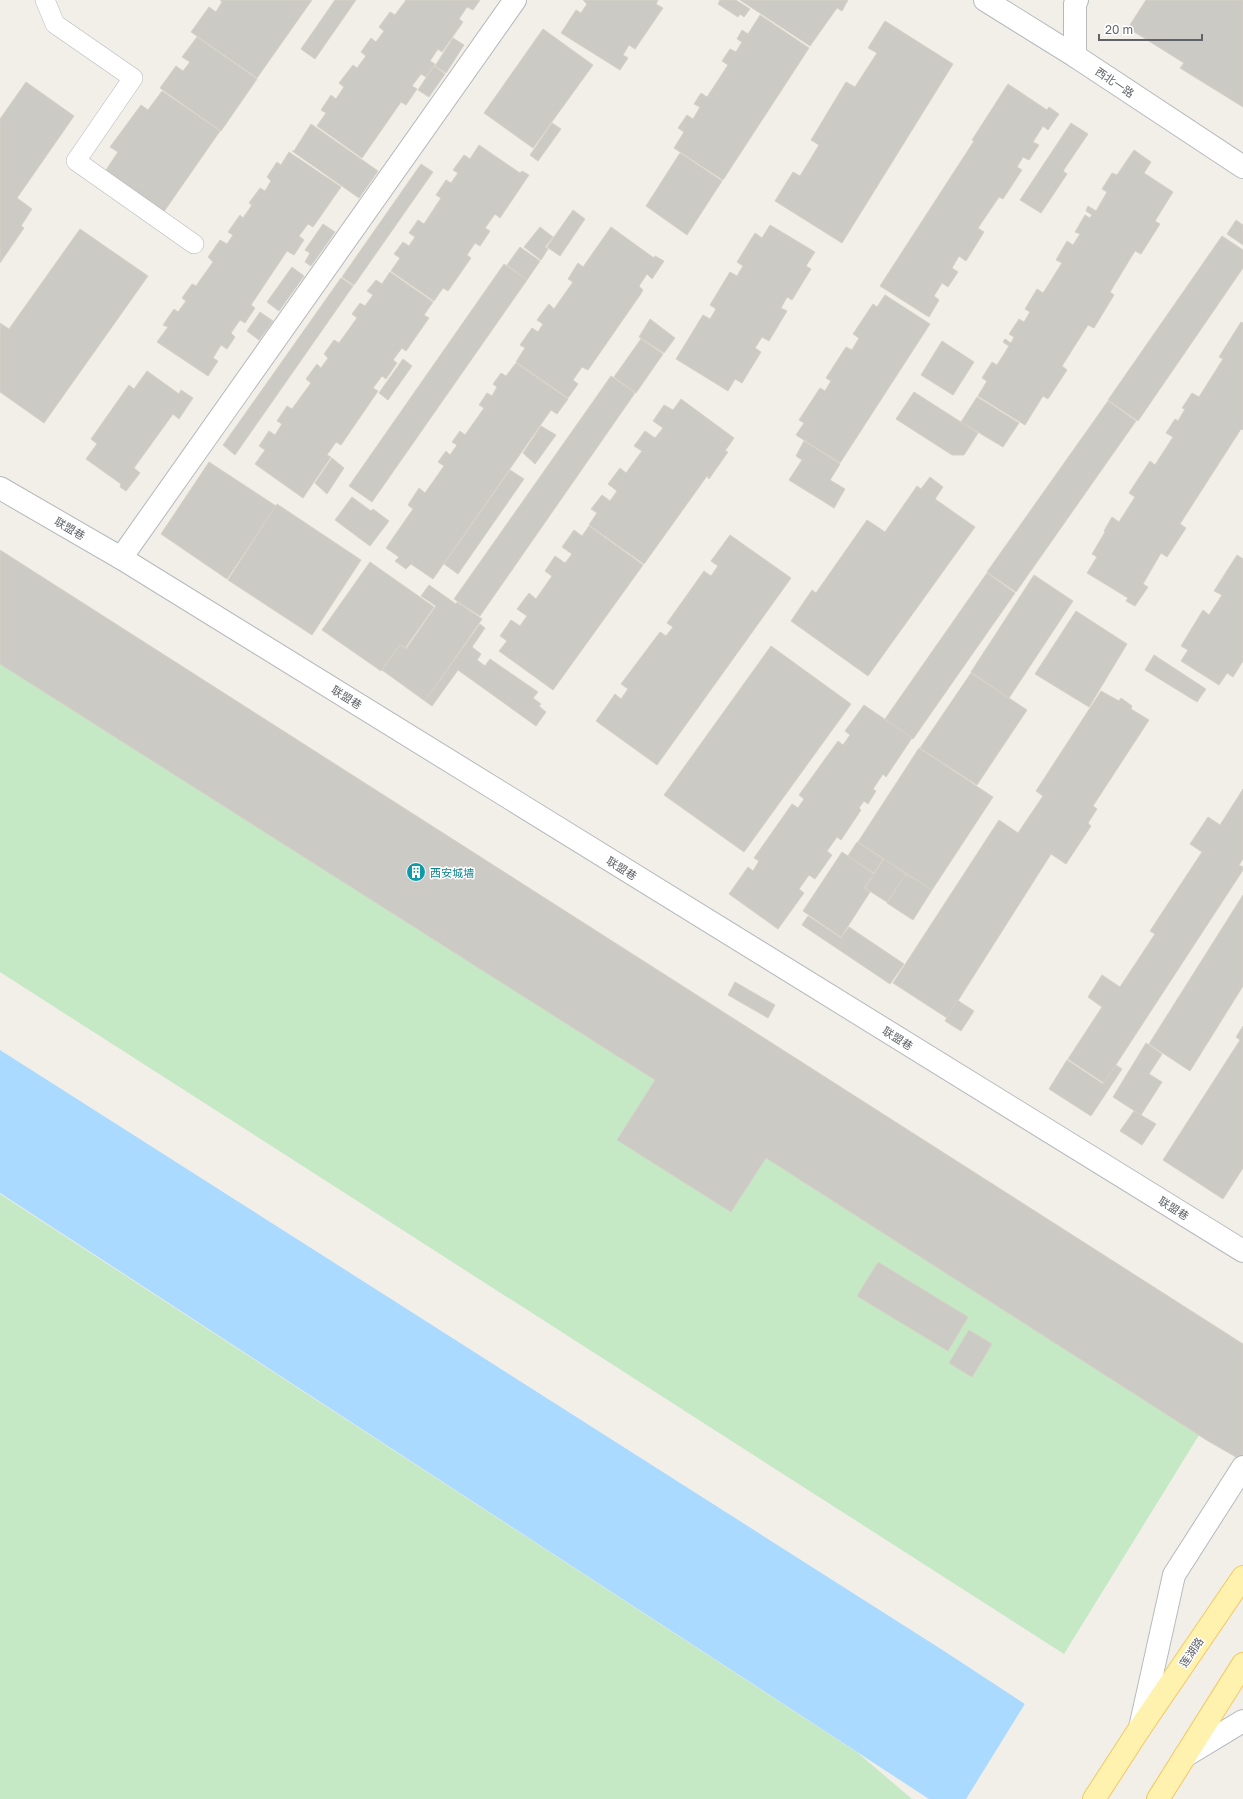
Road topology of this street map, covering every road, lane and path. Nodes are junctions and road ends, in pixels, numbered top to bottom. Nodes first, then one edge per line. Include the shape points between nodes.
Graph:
1 (45, 0) edge
2 (515, 0) edge
3 (985, 0) edge
4 (1077, 0) edge
5 (1075, 56) junction
6 (1243, 167) edge
7 (194, 244) dead end
8 (0, 488) edge
9 (121, 558) junction
10 (1243, 1251) edge
11 (1243, 1467) edge
12 (1243, 1577) edge
13 (1243, 1664) edge
14 (1243, 1721) edge
15 (1140, 1728) junction
16 (1185, 1756) junction
17 (1094, 1799) edge
18 (1158, 1799) edge

1 - 7 lane via 55,24 132,78 76,161
2 - 9 street
3 - 5 street, 西北一路
4 - 5 street
5 - 6 street, 西北一路
8 - 9 street, 联盟巷
9 - 10 street, 联盟巷
11 - 15 street via 1174,1575
12 - 15 main road, 莲湖路
13 - 16 main road
14 - 16 street
15 - 17 main road, 莲湖路
16 - 18 main road

